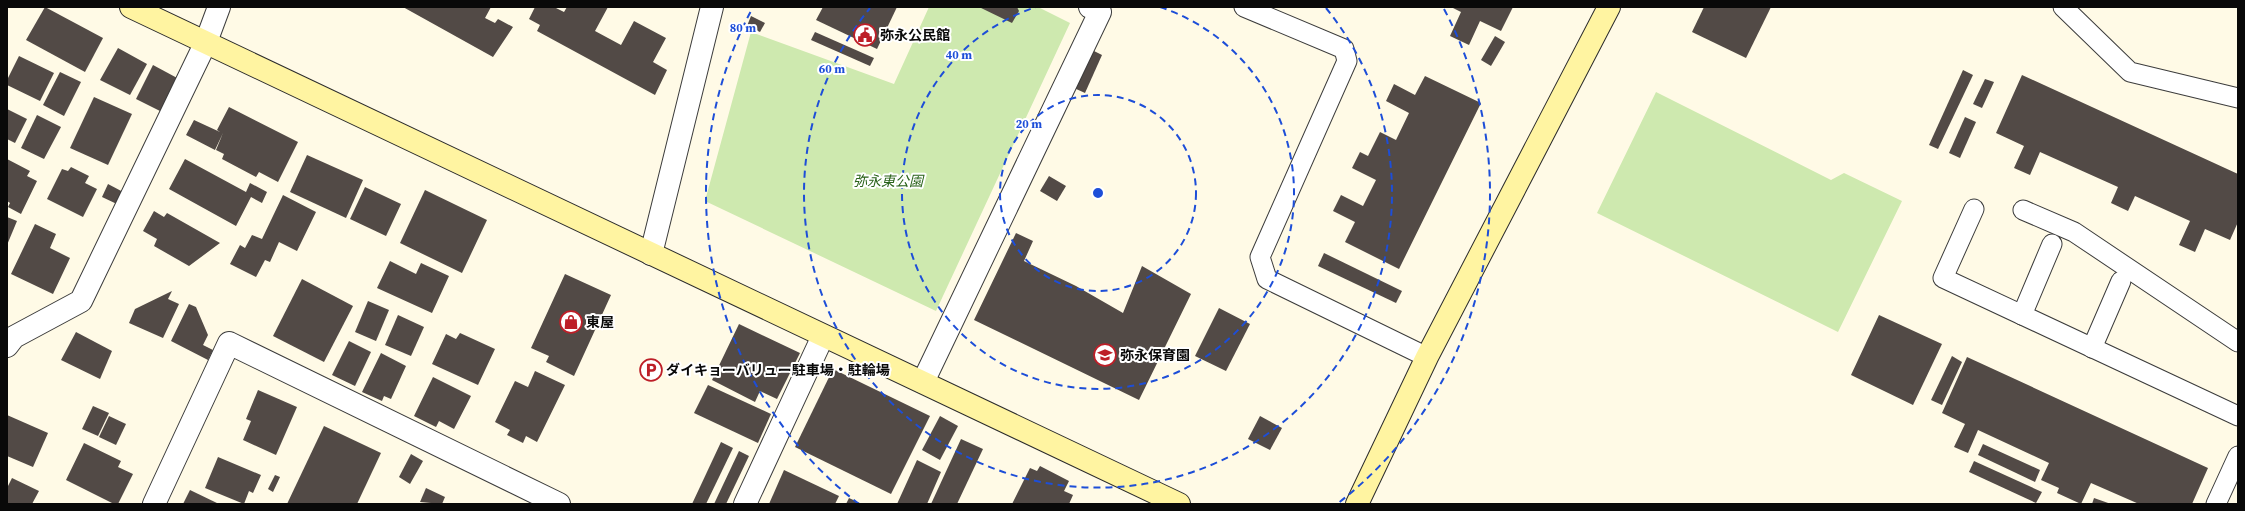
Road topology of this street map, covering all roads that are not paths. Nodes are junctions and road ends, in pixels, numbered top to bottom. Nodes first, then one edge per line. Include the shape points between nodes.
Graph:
1 (131, 7) edge
2 (219, 7) edge
3 (712, 7) edge
4 (1244, 7) edge
5 (1609, 7) edge
6 (2063, 7) edge
7 (1101, 9) edge
8 (206, 42) junction
9 (2238, 98) edge
10 (1974, 209) dead end
11 (2023, 210) dead end
12 (2052, 244) dead end
13 (651, 254) junction
14 (2121, 281) dead end
15 (2022, 315) junction
16 (823, 336) junction
17 (2238, 342) edge
18 (7, 346) edge
19 (2092, 348) junction
20 (1427, 357) junction
21 (923, 382) junction
22 (2238, 416) edge
23 (2238, 456) edge
24 (154, 504) edge
25 (559, 504) edge
26 (745, 504) edge
27 (1179, 504) edge
28 (1357, 504) edge
29 (2216, 504) edge

1 - 8 street
2 - 8 street
3 - 13 street
4 - 20 lane via 1344,49 1347,61 1260,257 1267,279
5 - 20 street
6 - 9 lane via 2130,72
7 - 21 street
8 - 13 street
8 - 18 street via 81,300 14,337
10 - 15 lane via 1943,278
11 - 17 lane via 2074,232
12 - 15 lane
13 - 16 street
14 - 19 lane
15 - 19 lane
16 - 21 street
16 - 26 street
19 - 22 lane
20 - 28 street
21 - 27 street
23 - 29 lane
24 - 25 street via 229,343

